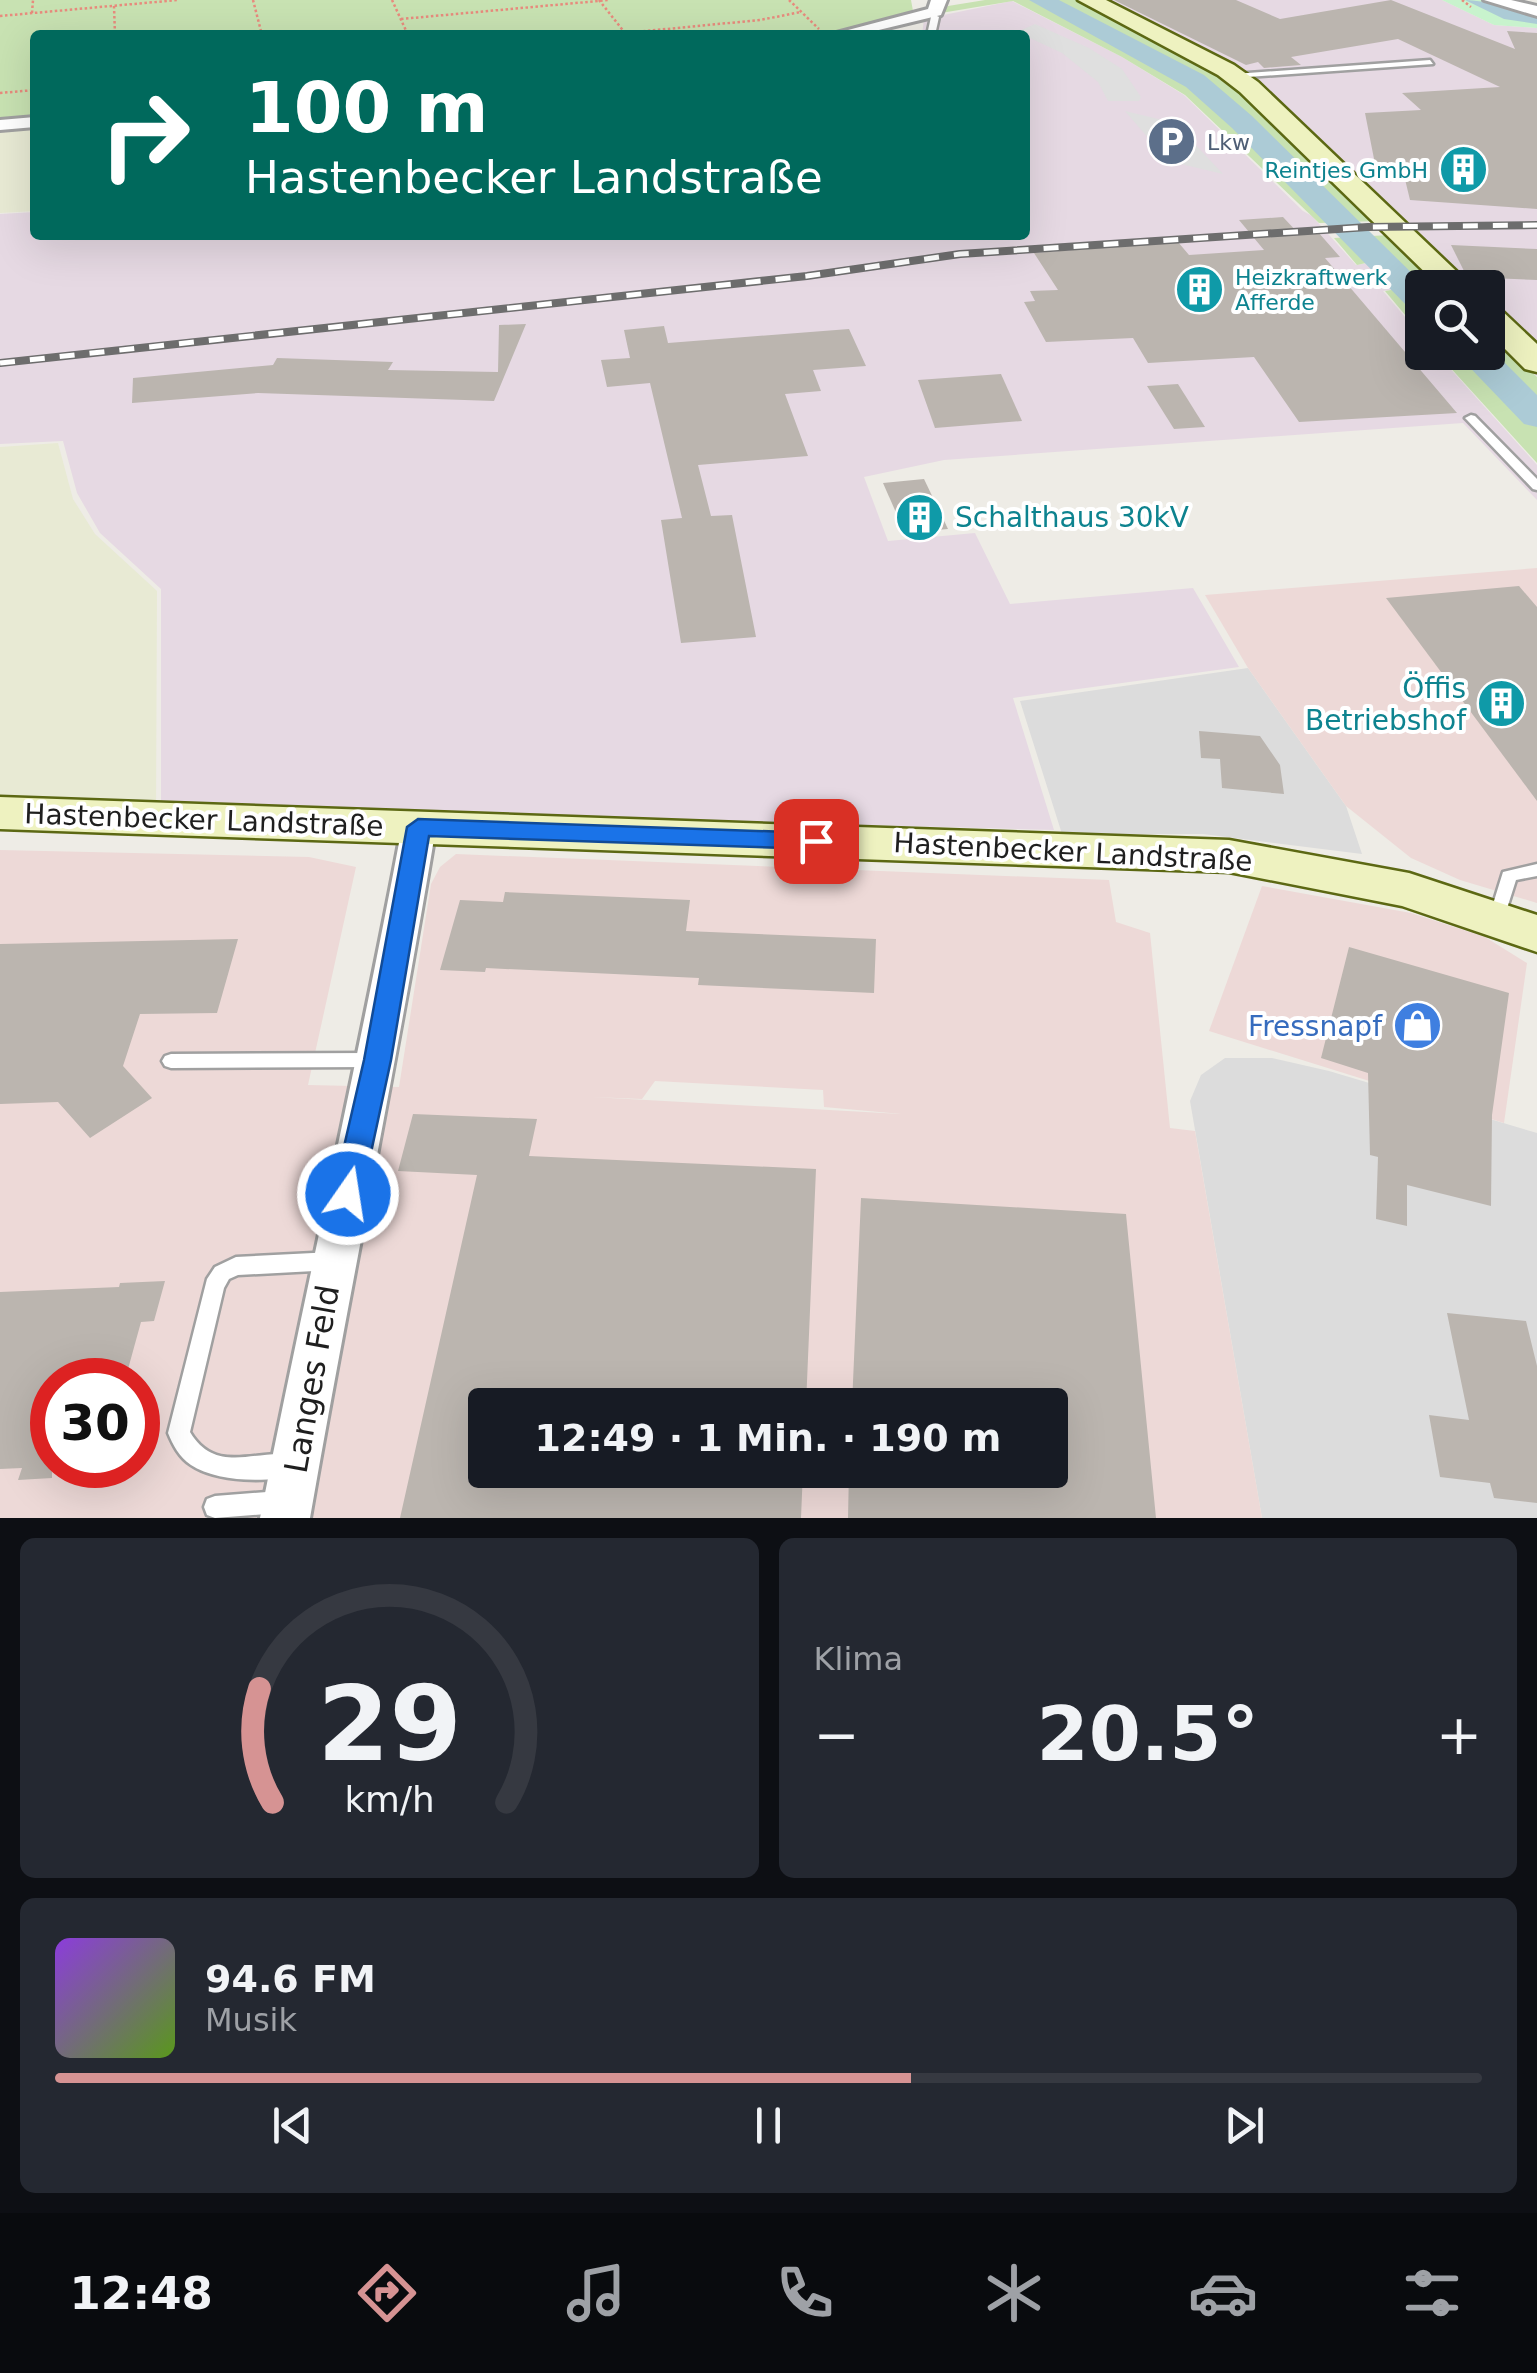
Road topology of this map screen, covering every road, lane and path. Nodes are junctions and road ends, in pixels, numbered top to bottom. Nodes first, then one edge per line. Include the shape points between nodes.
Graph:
1 (33, 0) edge
2 (172, 0) edge
3 (178, 0) edge
4 (253, 0) edge
5 (392, 0) edge
6 (599, 0) edge
7 (609, 0) edge
8 (789, 0) edge
9 (1090, 0) edge
10 (1492, 0) edge
11 (114, 6) junction
12 (937, 8) edge
13 (1537, 11) edge
14 (801, 12) junction
15 (32, 13) junction
16 (0, 16) edge
17 (401, 19) junction
18 (116, 30) edge
19 (261, 30) edge
20 (406, 30) edge
21 (622, 30) edge
22 (664, 30) edge
23 (820, 30) edge
24 (858, 30) edge
25 (1430, 62) dead end
26 (1234, 76) junction
27 (30, 91) edge
28 (0, 94) edge
29 (30, 122) edge
30 (0, 125) edge
31 (1440, 270) edge
32 (1505, 331) edge
33 (1537, 362) edge
34 (1471, 418) dead end
35 (1537, 486) edge
36 (0, 813) edge
37 (418, 827) junction
38 (1537, 870) edge
39 (1517, 926) edge
40 (378, 1060) junction
41 (170, 1061) dead end
42 (332, 1262) junction
43 (291, 1495) edge
44 (214, 1508) dead end

1 - 15 path
2 - 3 path
2 - 11 path
4 - 19 path
5 - 17 path
6 - 7 path
6 - 17 path
6 - 21 path
8 - 14 path
9 - 26 main road
10 - 13 street
11 - 15 path
11 - 18 path
12 - 24 street
14 - 22 path
14 - 23 path
15 - 16 path
17 - 20 path
25 - 26 lane
26 - 31 main road
27 - 28 path
29 - 30 street
32 - 33 main road
34 - 35 lane
36 - 37 main road, Hastenbecker Landstraße
37 - 39 main road, Hastenbecker Landstraße via 1229,856 1360,878
37 - 40 street, Langes Feld
38 - 39 lane via 1509,876
40 - 41 lane
40 - 42 street, Langes Feld
42 - 43 street, Langes Feld
42 - 43 lane via 236,1266 222,1273 179,1433 184,1447 208,1463 240,1468
43 - 44 lane

